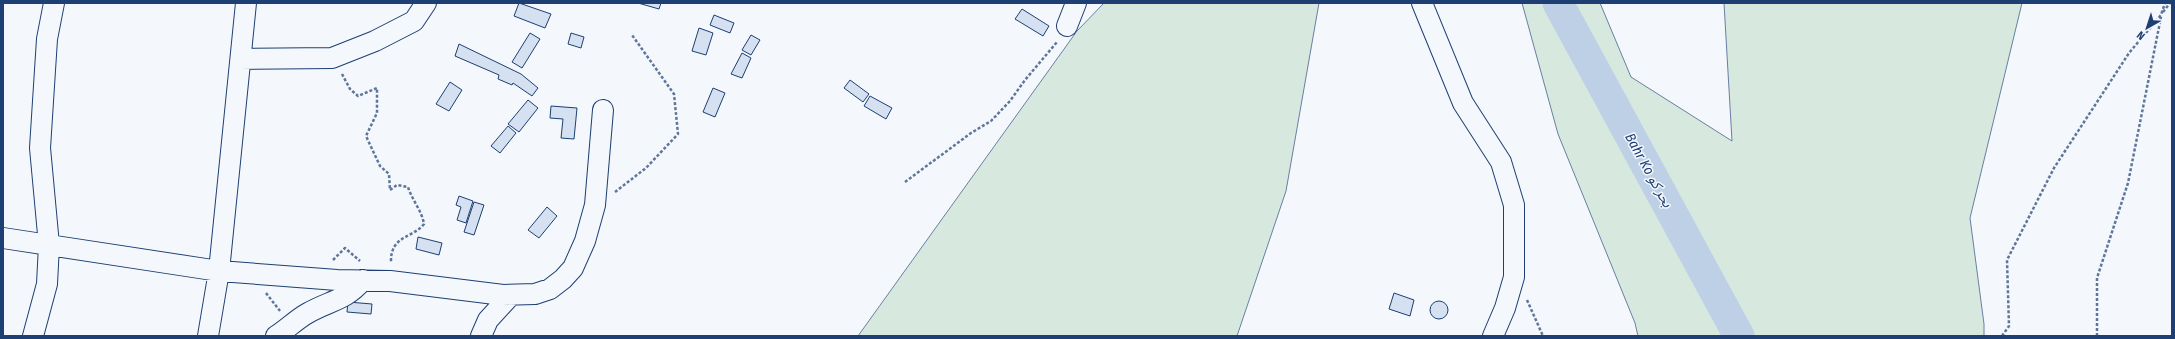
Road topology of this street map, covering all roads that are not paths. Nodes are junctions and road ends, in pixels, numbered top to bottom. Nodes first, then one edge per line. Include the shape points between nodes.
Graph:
1 (54, 3) edge
2 (246, 3) edge
3 (426, 3) edge
4 (1076, 3) edge
5 (1422, 3) edge
6 (1067, 26) road end
7 (241, 59) junction
8 (603, 110) dead end
9 (3, 238) edge
10 (49, 245) junction
11 (219, 271) junction
12 (363, 280) junction
13 (466, 291) junction
14 (510, 296) junction
15 (484, 328) edge
16 (283, 330) edge
17 (33, 336) edge
18 (208, 336) edge
19 (1493, 336) edge

1 - 10 street via 47,39 40,148
2 - 7 street
3 - 7 street via 414,21 375,41 332,58
4 - 6 street
5 - 19 street via 1463,103 1501,162 1514,205 1514,277
7 - 11 street
8 - 14 street via 595,205 573,268 550,289 535,294
9 - 10 street
10 - 11 street
10 - 17 street via 46,284
11 - 12 street
11 - 18 street
12 - 13 street via 390,280
12 - 16 street via 354,291 310,312
13 - 14 street
13 - 15 street
14 - 15 street

